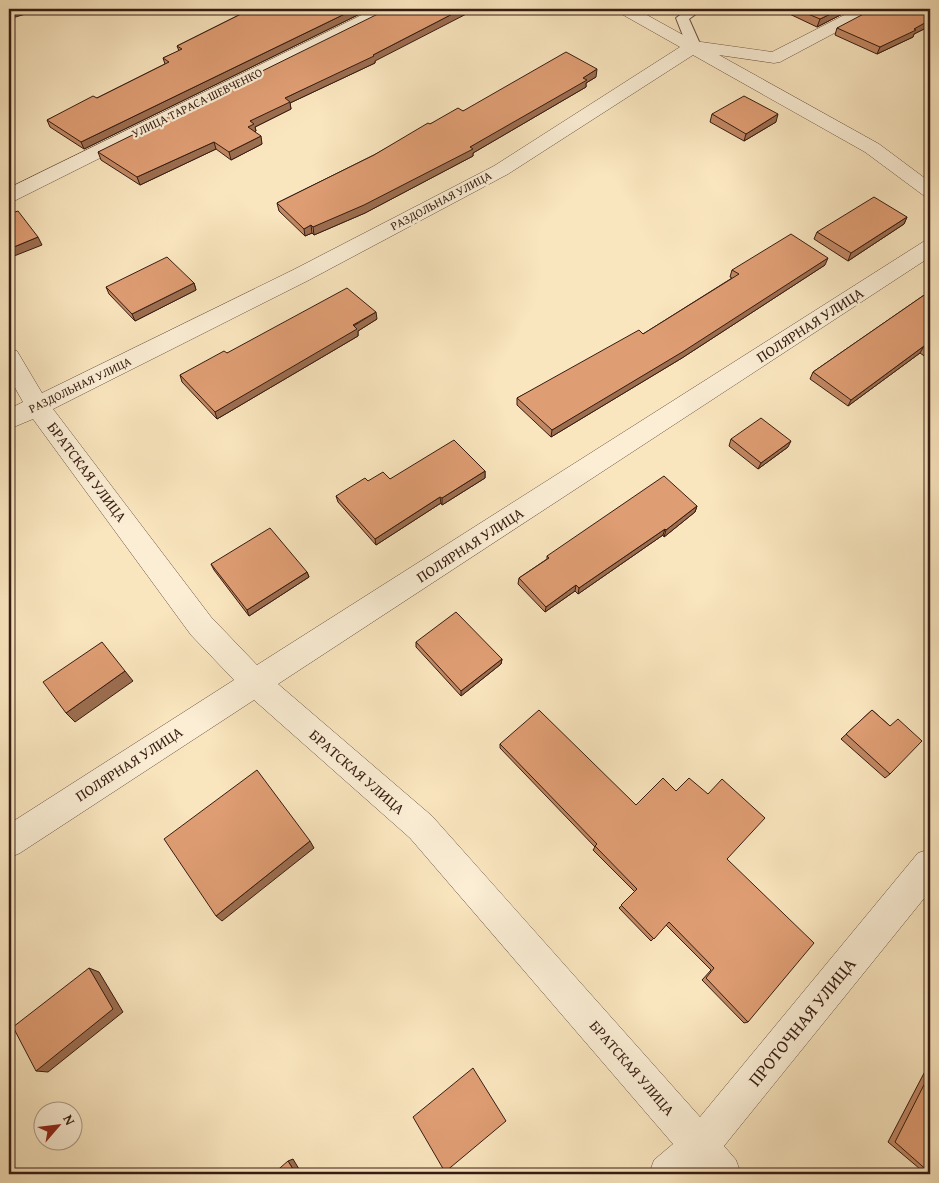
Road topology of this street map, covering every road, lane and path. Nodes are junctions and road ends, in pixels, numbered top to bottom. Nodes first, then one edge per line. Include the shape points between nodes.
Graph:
1 (386, 9) edge
2 (624, 9) edge
3 (698, 9) edge
4 (868, 9) edge
5 (694, 46) junction
6 (930, 191) edge
7 (9, 196) edge
8 (930, 247) edge
9 (9, 358) edge
10 (38, 406) junction
11 (9, 420) edge
12 (256, 683) junction
13 (9, 842) edge
14 (930, 865) edge
15 (711, 1160) edge
16 (668, 1174) edge

1 - 7 street, УЛИЦА ТАРАСА ШЕВЧЕНКО
2 - 5 street
3 - 5 lane via 682,18
4 - 5 street via 774,58
5 - 6 street via 872,148
5 - 10 street, РАЗДОЛЬНАЯ УЛИЦА via 501,170 301,275
8 - 12 street, ПОЛЯРНАЯ УЛИЦА
9 - 10 street, БРАТСКАЯ УЛИЦА
10 - 11 street, РАЗДОЛЬНАЯ УЛИЦА
10 - 12 street, БРАТСКАЯ УЛИЦА via 201,626
12 - 13 street, ПОЛЯРНАЯ УЛИЦА
12 - 15 street, БРАТСКАЯ УЛИЦА via 421,827
14 - 15 street, ПРОТОЧНАЯ УЛИЦА
15 - 16 street, ПРОТОЧНАЯ УЛИЦА

